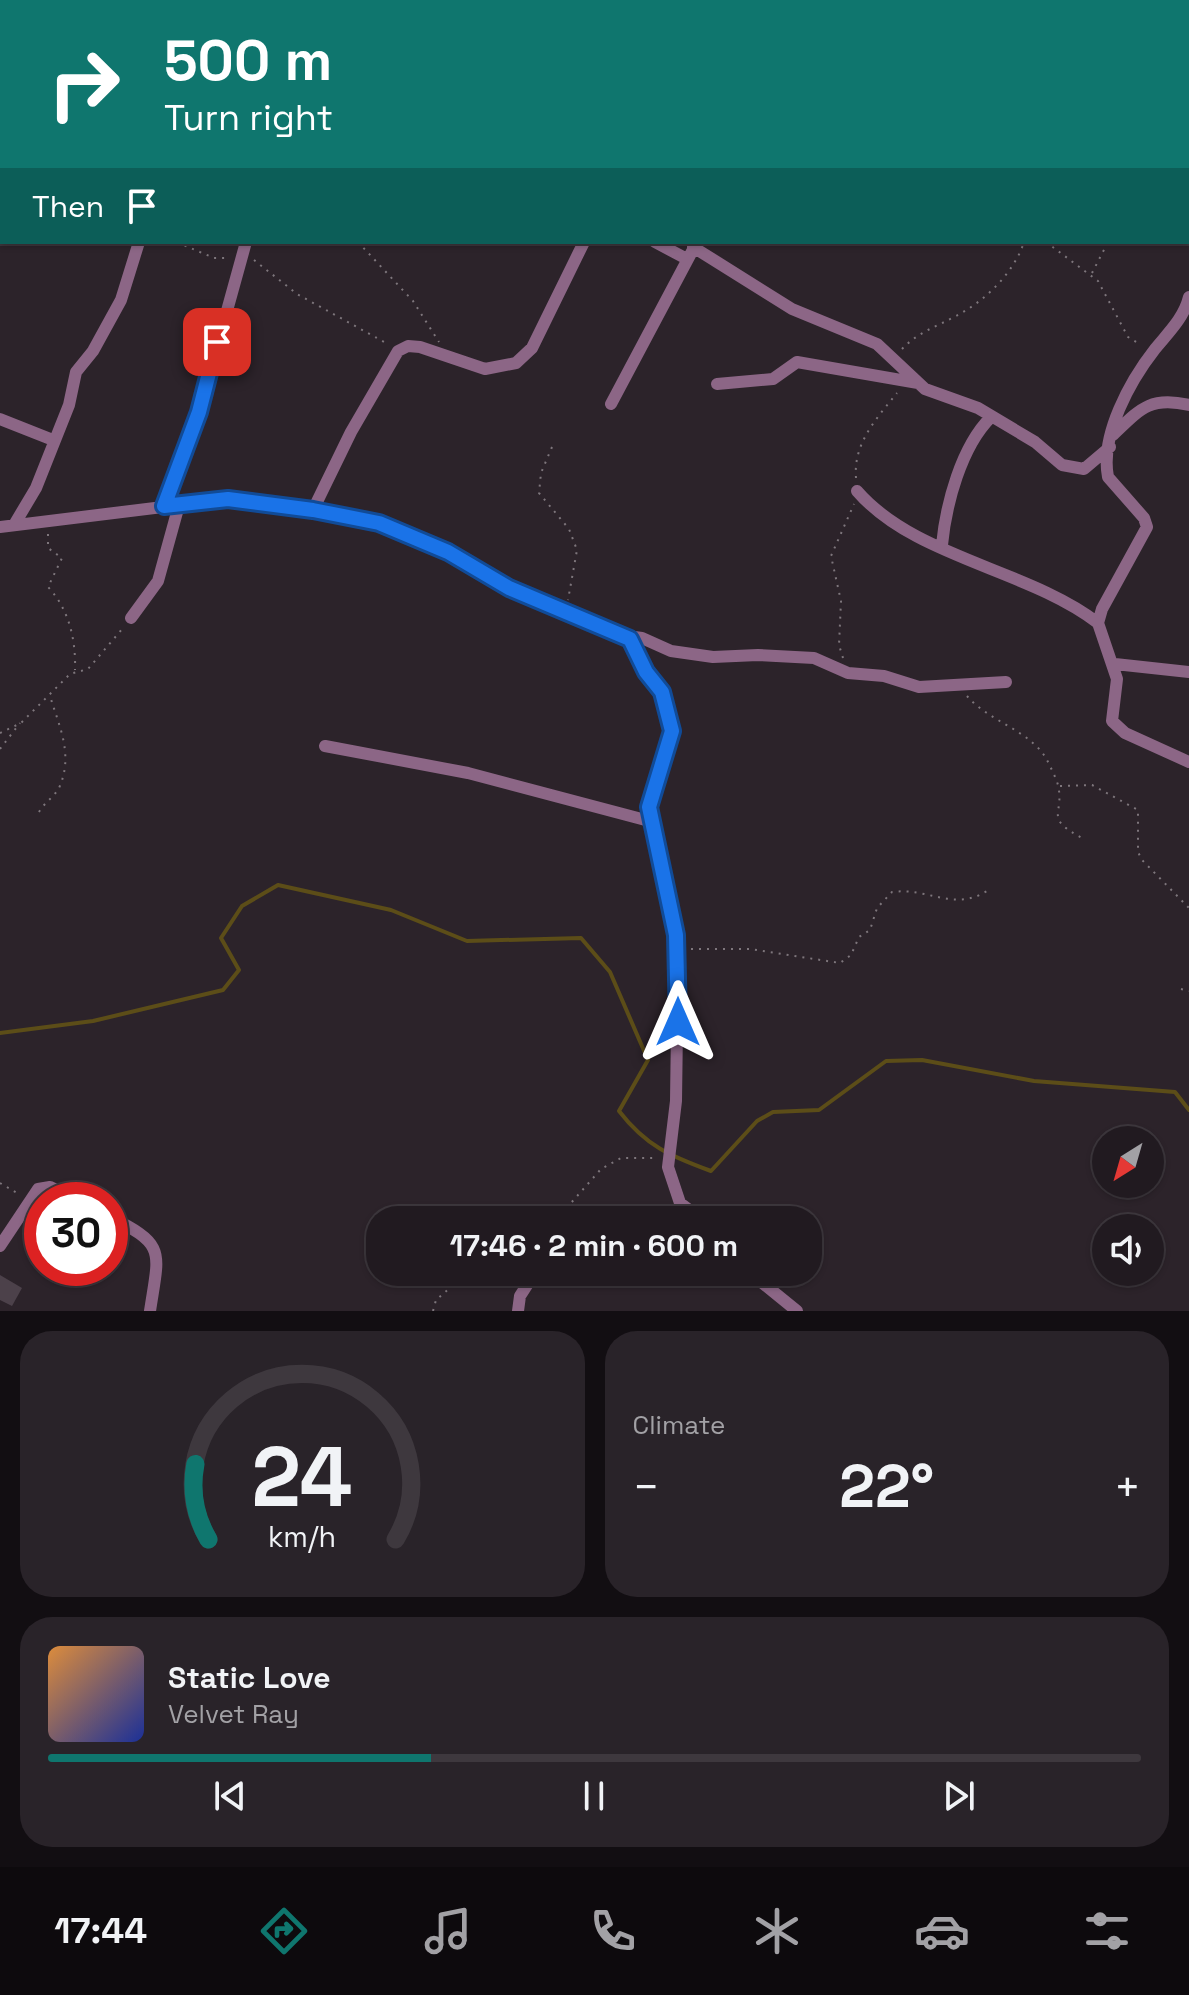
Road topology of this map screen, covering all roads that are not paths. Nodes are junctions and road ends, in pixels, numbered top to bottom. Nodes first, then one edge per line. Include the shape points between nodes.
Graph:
1 (138, 244) edge
2 (583, 244) edge
3 (659, 244) edge
4 (695, 244) edge
5 (244, 251) edge
6 (687, 259) junction
7 (1189, 297) edge
8 (911, 383) junction
9 (717, 384) dead end
10 (611, 404) dead end
11 (1189, 405) edge
12 (991, 417) junction
13 (0, 419) edge
14 (53, 440) junction
15 (1111, 442) junction
16 (857, 491) road end
17 (179, 505) junction
18 (164, 506) junction
19 (313, 510) junction
20 (14, 525) junction
21 (0, 527) edge
22 (942, 545) junction
23 (131, 618) road end
24 (1098, 623) junction
25 (627, 636) junction
26 (1115, 664) junction
27 (1189, 672) edge
28 (1006, 682) dead end
29 (325, 746) dead end
30 (1189, 762) edge
31 (653, 822) junction
32 (684, 1206) edge
33 (24, 1210) edge
34 (128, 1226) edge
35 (2, 1247) edge
36 (526, 1286) edge
37 (766, 1286) edge
38 (150, 1311) edge
39 (518, 1311) edge
40 (797, 1311) edge

1 - 14 street via 121,300 76,372
2 - 19 street via 526,356 516,363 485,369 420,347 402,349 393,357
3 - 6 street
4 - 6 street
4 - 8 street via 792,309 870,340
5 - 18 street via 199,412
6 - 10 street
7 - 15 street via 1125,400
8 - 9 street via 797,362 773,379
8 - 12 street
11 - 15 street via 1167,399 1151,403
12 - 15 street via 1074,469 1091,466
12 - 22 street via 967,450
13 - 14 street
14 - 20 street via 36,488
15 - 24 street via 1108,477 1147,527
16 - 22 street via 879,513
17 - 18 street
17 - 19 street via 228,499
17 - 23 street via 158,581
18 - 20 street
19 - 25 street via 402,533 448,552 509,588
20 - 21 street
22 - 24 street via 1003,577 1054,594
24 - 26 street
25 - 28 street via 671,651 713,657 814,658 848,673 884,676 919,687
25 - 31 street via 662,692 672,731 650,795
26 - 27 street
26 - 30 street via 1111,711 1117,728
29 - 31 street via 468,773
31 - 32 street via 678,949 676,1101 668,1156 671,1182
33 - 35 street
34 - 38 street via 153,1243
36 - 39 street
37 - 40 street

